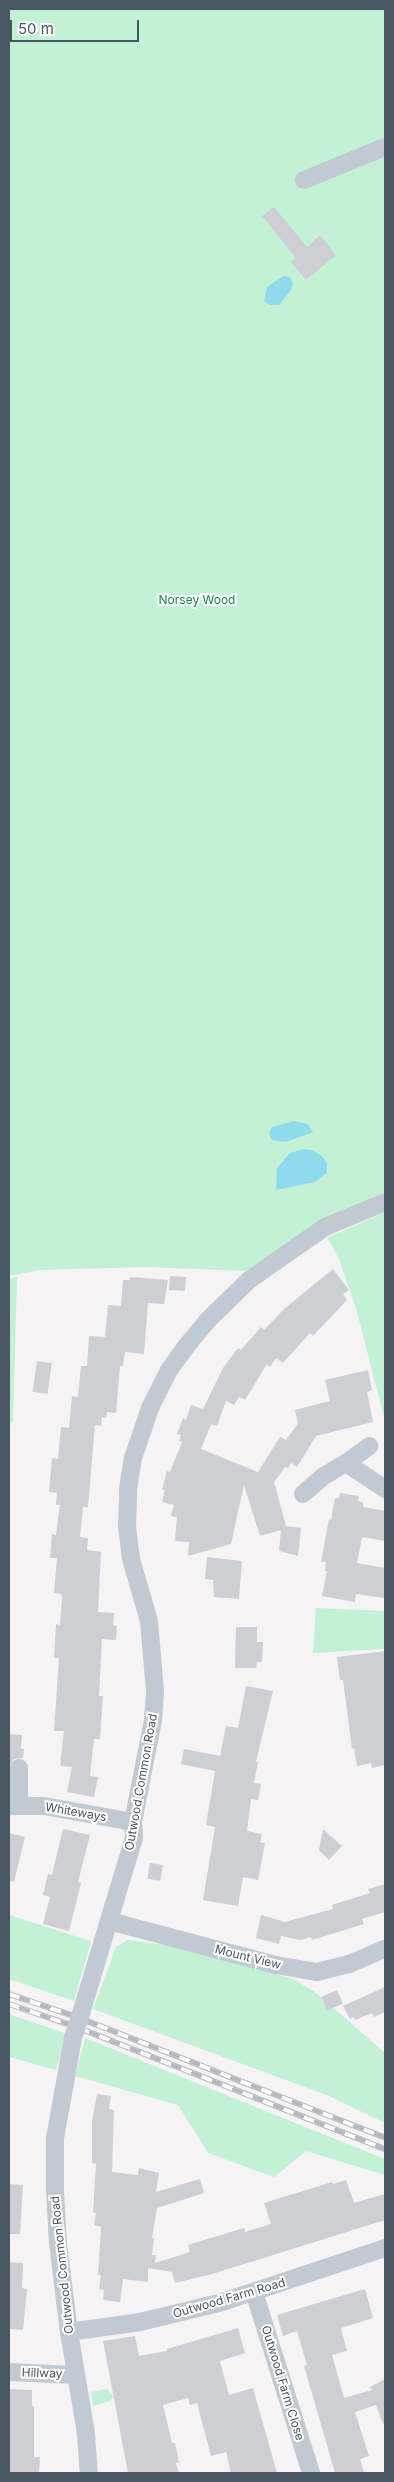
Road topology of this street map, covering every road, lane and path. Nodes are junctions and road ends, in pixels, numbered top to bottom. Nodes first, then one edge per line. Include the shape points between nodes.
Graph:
1 (385, 147) edge
2 (304, 180) dead end
3 (385, 1202) edge
4 (369, 1446) dead end
5 (346, 1463) junction
6 (385, 1489) edge
7 (303, 1494) dead end
8 (19, 1768) dead end
9 (14, 1805) edge
10 (133, 1822) junction
11 (109, 1921) junction
12 (385, 1948) edge
13 (385, 2248) edge
14 (254, 2292) junction
15 (69, 2332) junction
16 (9, 2372) edge
17 (75, 2375) junction
18 (89, 2473) edge
19 (311, 2473) edge

1 - 2 street
3 - 10 street, Outwood Common Road via 325,1227 249,1280 208,1320 169,1370 150,1408 133,1458 128,1489 127,1527 131,1559 149,1621 155,1691 153,1720
4 - 5 street
5 - 6 street
5 - 7 street
8 - 9 street, Whiteways
9 - 10 street, Whiteways via 79,1811
10 - 11 street, Outwood Common Road via 134,1838
11 - 12 street, Mount View via 276,1965 316,1972 349,1964
11 - 15 street, Outwood Common Road, bridge via 73,2038 59,2112 55,2165 58,2243
13 - 14 street, Outwood Farm Road
14 - 15 street, Outwood Farm Road via 159,2318
14 - 19 street, Outwood Farm Close
15 - 17 street, Outwood Common Road
16 - 17 street, Hillway
17 - 18 street via 86,2434

